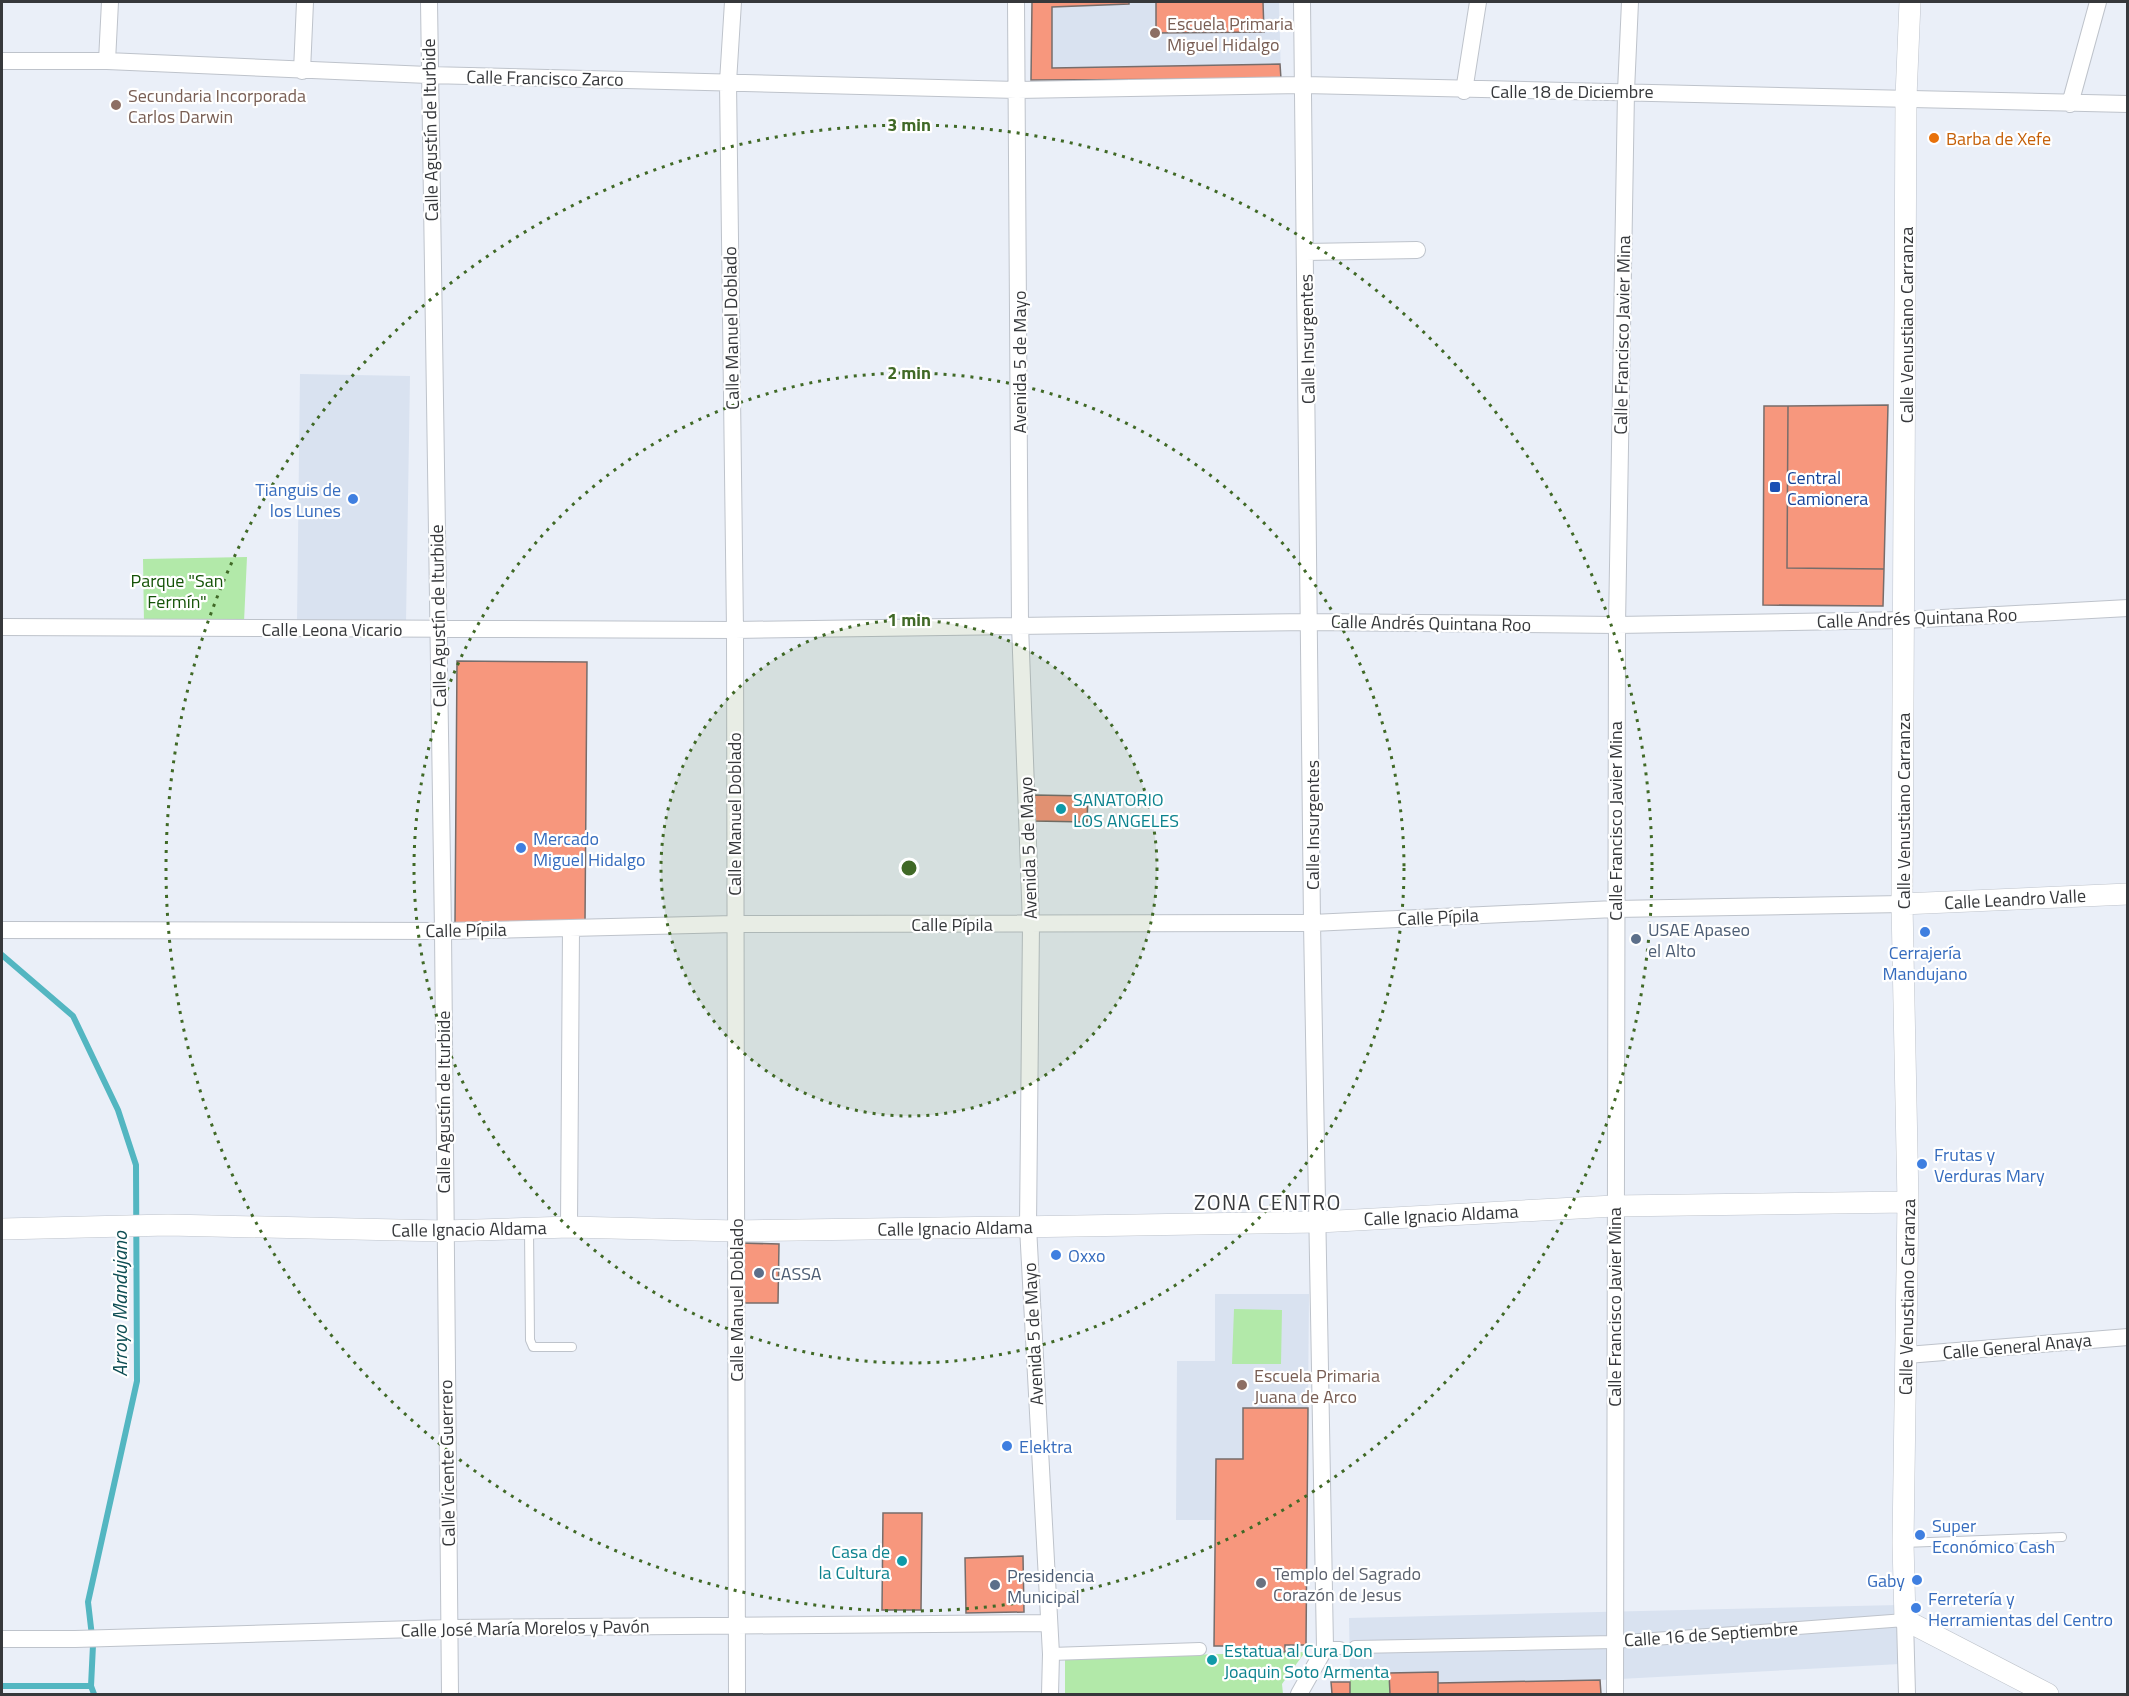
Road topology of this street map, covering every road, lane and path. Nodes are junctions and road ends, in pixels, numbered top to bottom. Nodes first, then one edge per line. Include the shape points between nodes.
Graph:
1 (110, 2) edge
2 (304, 2) edge
3 (429, 2) edge
4 (733, 2) edge
5 (1016, 2) edge
6 (1302, 2) edge
7 (1478, 2) edge
8 (1630, 2) edge
9 (1910, 2) edge
10 (2098, 2) edge
11 (2, 61) edge
12 (107, 61) junction
13 (302, 71) junction
14 (428, 75) junction
15 (728, 82) junction
16 (1304, 85) junction
17 (1017, 90) junction
18 (1464, 91) junction
19 (1626, 91) junction
20 (1906, 97) junction
21 (2070, 104) junction
22 (2127, 104) edge
23 (1417, 250) dead end
24 (1306, 252) junction
25 (2127, 608) edge
26 (1905, 620) junction
27 (1311, 622) junction
28 (1020, 625) junction
29 (1617, 625) junction
30 (2, 627) edge
31 (438, 630) junction
32 (735, 630) junction
33 (2127, 894) edge
34 (1902, 904) junction
35 (1615, 909) junction
36 (1312, 923) junction
37 (735, 924) junction
38 (1031, 924) junction
39 (571, 928) junction
40 (2, 930) edge
41 (443, 931) junction
42 (1908, 1202) junction
43 (1614, 1206) junction
44 (1319, 1222) junction
45 (569, 1227) junction
46 (1028, 1227) junction
47 (529, 1228) junction
48 (2, 1229) edge
49 (444, 1231) junction
50 (736, 1231) junction
51 (2127, 1337) edge
52 (572, 1347) dead end
53 (1907, 1355) junction
54 (2062, 1537) dead end
55 (1903, 1544) junction
56 (1905, 1620) junction
57 (1048, 1623) junction
58 (736, 1626) junction
59 (450, 1628) junction
60 (2, 1639) edge
61 (1614, 1642) junction
62 (1355, 1647) dead end
63 (1200, 1648) dead end
64 (1051, 1653) junction
65 (450, 1695) edge
66 (737, 1695) edge
67 (1050, 1695) edge
68 (1299, 1695) edge
69 (1615, 1695) edge
70 (1907, 1695) edge
71 (2048, 1695) edge

1 - 12 street
2 - 13 street
3 - 14 street, Calle Agustín de Iturbide
4 - 15 street, Calle Manuel Doblado
5 - 17 street, Avenida 5 de Mayo
6 - 16 street, Calle Insurgentes
7 - 18 street
8 - 19 street, Calle Francisco Javier Mina
9 - 20 street, Calle Venustiano Carranza
10 - 21 street
11 - 12 street, Calle Francisco Zarco
12 - 13 street, Calle Francisco Zarco
13 - 14 street, Calle Francisco Zarco
14 - 15 street, Calle Francisco Zarco
14 - 31 street, Calle Agustín de Iturbide
15 - 17 street, Calle Francisco Zarco
15 - 32 street, Calle Manuel Doblado
16 - 17 street, Calle 18 de Diciembre
16 - 18 street, Calle 18 de Diciembre
16 - 24 street, Calle Insurgentes
17 - 28 street, Avenida 5 de Mayo
18 - 19 street, Calle 18 de Diciembre
19 - 20 street, Calle 18 de Diciembre
19 - 29 street, Calle Francisco Javier Mina
20 - 21 street, Calle 18 de Diciembre
20 - 26 street, Calle Venustiano Carranza
21 - 22 street, Calle 18 de Diciembre
23 - 24 street
24 - 27 street, Calle Insurgentes
25 - 26 street, Calle Andrés Quintana Roo
26 - 29 street, Calle Andrés Quintana Roo
26 - 34 street, Calle Venustiano Carranza
27 - 28 street, Calle Andrés Quintana Roo
27 - 29 street, Calle Andrés Quintana Roo
27 - 36 street, Calle Insurgentes
28 - 32 street, Calle Andrés Quintana Roo
28 - 38 street, Avenida 5 de Mayo
29 - 35 street, Calle Francisco Javier Mina
30 - 31 street, Calle Leona Vicario
31 - 32 street, Calle Leona Vicario
31 - 41 street, Calle Agustín de Iturbide
32 - 37 street, Calle Manuel Doblado
33 - 34 street, Calle Leandro Valle
34 - 35 street, Calle Pípila
34 - 42 street, Calle Venustiano Carranza
35 - 36 street, Calle Pípila
35 - 43 street, Calle Francisco Javier Mina
36 - 38 street, Calle Pípila
36 - 44 street, Calle Insurgentes
37 - 38 street, Calle Pípila
37 - 39 street, Calle Pípila
37 - 50 street, Calle Manuel Doblado
38 - 46 street, Avenida 5 de Mayo
39 - 41 street, Calle Pípila
39 - 45 street
40 - 41 street, Calle Pípila
41 - 49 street, Calle Agustín de Iturbide
42 - 43 street, Calle Ignacio Aldama
42 - 53 street, Calle Venustiano Carranza
43 - 44 street, Calle Ignacio Aldama
43 - 61 street, Calle Francisco Javier Mina
44 - 46 street, Calle Ignacio Aldama
44 - 68 street, Calle Insurgentes via 1332,1648
45 - 47 street, Calle Ignacio Aldama
45 - 50 street, Calle Ignacio Aldama
46 - 50 street, Calle Ignacio Aldama
46 - 57 street, Avenida 5 de Mayo
47 - 49 street, Calle Ignacio Aldama
47 - 52 lane via 530,1340 533,1347
48 - 49 street, Calle Ignacio Aldama via 168,1225
49 - 59 street, Calle Vicente Guerrero
50 - 58 street, Calle Manuel Doblado
51 - 53 street, Calle General Anaya
53 - 55 street, Calle Venustiano Carranza
54 - 55 lane
55 - 56 street, Calle Venustiano Carranza
56 - 61 street, Calle 16 de Septiembre
56 - 70 street
56 - 71 street
57 - 58 street, Calle José María Morelos y Pavón
57 - 64 street, Avenida 5 de Mayo
58 - 59 street, Calle José María Morelos y Pavón
58 - 66 street, Calle Manuel Doblado
59 - 60 street, Calle José María Morelos y Pavón
59 - 65 street, Calle Vicente Guerrero
61 - 62 street, Calle 16 de Septiembre
61 - 69 street, Calle Francisco Javier Mina
63 - 64 street
64 - 67 street, Avenida 5 de Mayo

